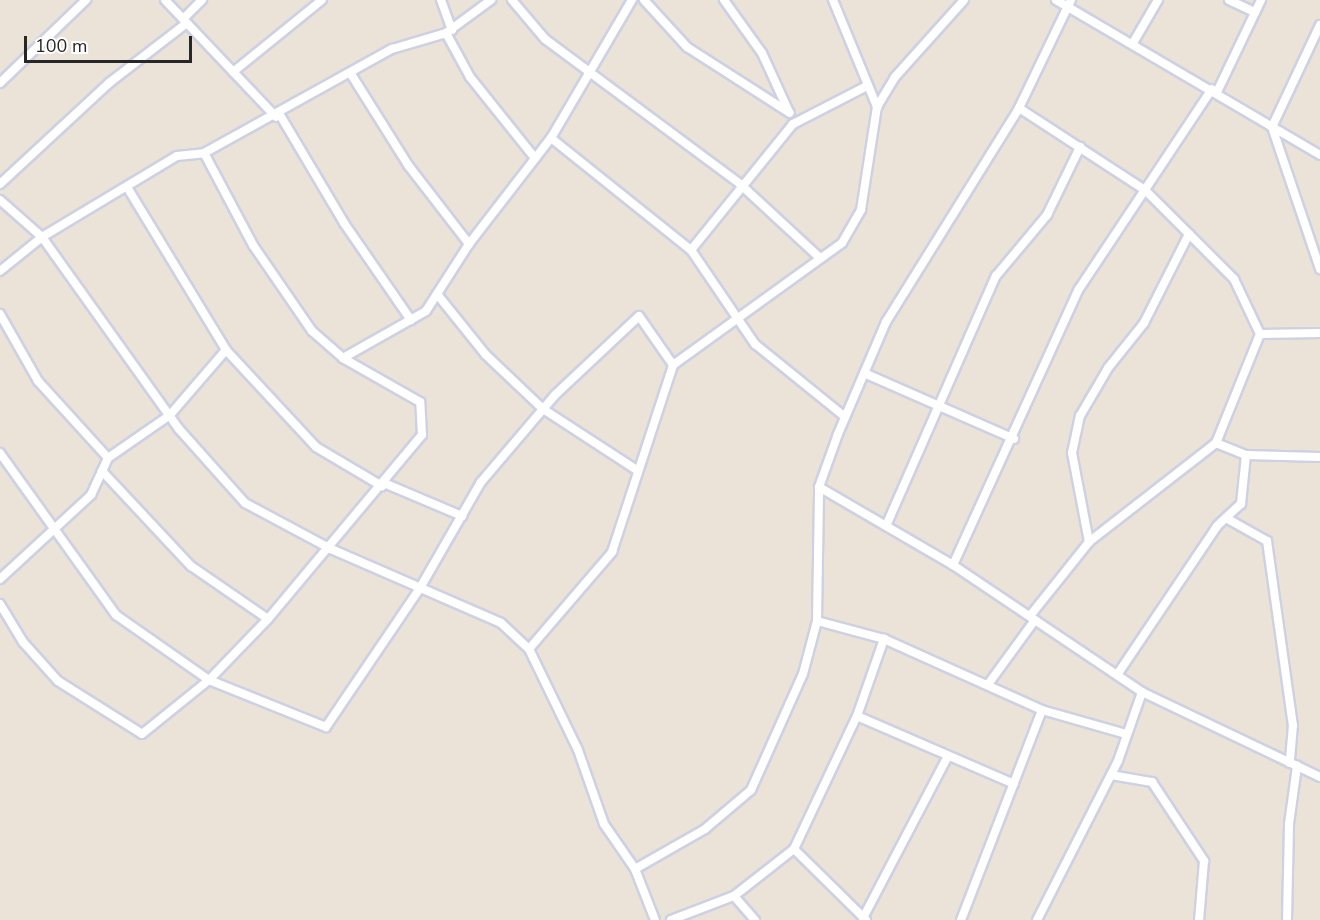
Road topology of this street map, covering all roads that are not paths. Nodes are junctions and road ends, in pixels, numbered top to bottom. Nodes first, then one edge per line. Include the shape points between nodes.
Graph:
1 (86, 0) edge
2 (165, 0) edge
3 (202, 0) edge
4 (322, 0) edge
5 (441, 0) edge
6 (491, 0) edge
7 (512, 0) edge
8 (632, 0) edge
9 (644, 0) edge
10 (723, 0) edge
11 (833, 0) edge
12 (964, 0) edge
13 (1056, 0) edge
14 (1158, 0) edge
15 (1229, 0) edge
16 (1261, 0) edge
17 (1069, 3) edge
18 (1255, 12) junction
19 (185, 21) junction
20 (1320, 25) edge
21 (449, 31) junction
22 (1134, 43) junction
23 (233, 72) junction
24 (590, 72) junction
25 (351, 74) junction
26 (0, 83) edge
27 (864, 87) junction
28 (1214, 91) junction
29 (877, 107) junction
30 (1019, 108) junction
31 (790, 113) junction
32 (278, 116) junction
33 (793, 124) junction
34 (1272, 127) junction
35 (551, 138) junction
36 (1080, 147) junction
37 (204, 153) junction
38 (1320, 155) edge
39 (535, 159) junction
40 (0, 184) edge
41 (740, 184) junction
42 (127, 187) junction
43 (1145, 190) junction
44 (0, 200) edge
45 (1189, 234) junction
46 (42, 237) junction
47 (469, 244) junction
48 (692, 250) junction
49 (820, 258) junction
50 (1320, 269) edge
51 (0, 271) edge
52 (437, 294) junction
53 (0, 314) edge
54 (733, 319) junction
55 (411, 320) junction
56 (1320, 333) edge
57 (1260, 334) junction
58 (226, 350) junction
59 (343, 358) junction
60 (673, 365) junction
61 (864, 373) junction
62 (939, 406) junction
63 (543, 409) junction
64 (170, 415) junction
65 (845, 417) junction
66 (1014, 439) junction
67 (1216, 443) junction
68 (0, 453) edge
69 (1246, 455) junction
70 (1320, 457) edge
71 (108, 458) junction
72 (102, 471) junction
73 (638, 471) junction
74 (383, 485) junction
75 (819, 487) junction
76 (462, 516) junction
77 (1226, 518) junction
78 (886, 526) junction
79 (52, 532) junction
80 (1089, 542) junction
81 (331, 549) junction
82 (953, 565) junction
83 (0, 579) edge
84 (420, 588) junction
85 (0, 604) edge
86 (1032, 618) junction
87 (268, 620) junction
88 (817, 621) junction
89 (884, 639) junction
90 (530, 649) junction
91 (1117, 675) junction
92 (209, 680) junction
93 (989, 683) junction
94 (1142, 692) junction
95 (1042, 710) junction
96 (857, 716) junction
97 (1126, 734) junction
98 (948, 756) junction
99 (1294, 765) junction
100 (1111, 775) junction
101 (1320, 777) edge
102 (1014, 784) junction
103 (794, 849) junction
104 (635, 869) junction
105 (734, 896) junction
106 (864, 919) edge
107 (655, 920) edge
108 (671, 920) edge
109 (755, 920) edge
110 (961, 920) edge
111 (1037, 920) edge
112 (1199, 920) edge
113 (1287, 920) edge

1 - 26 street
2 - 19 street
3 - 19 street
4 - 23 street
5 - 21 street
6 - 21 street
7 - 24 street via 545,39
8 - 24 street
9 - 31 street via 687,47
10 - 31 street via 762,52
11 - 27 street
12 - 29 street via 895,77
13 - 17 street
14 - 22 street
15 - 18 street
16 - 18 street
17 - 22 street
17 - 30 street
18 - 28 street
19 - 23 street
19 - 40 street via 109,83
20 - 34 street
21 - 25 street via 392,49
21 - 39 street via 470,76
22 - 28 street
23 - 32 street
24 - 35 street
24 - 41 street
25 - 32 street
25 - 47 street via 408,165
27 - 29 street
27 - 33 street
28 - 34 street
28 - 43 street
29 - 49 street via 861,210 842,243
30 - 36 street
30 - 61 street via 886,322
31 - 33 street
32 - 37 street
32 - 55 street via 344,223
33 - 41 street
34 - 38 street
34 - 50 street
35 - 39 street
35 - 48 street
36 - 43 street
36 - 62 street via 1047,215 996,276
37 - 42 street via 177,156
37 - 59 street via 253,245 312,331
39 - 47 street
41 - 48 street
41 - 49 street
42 - 46 street
42 - 58 street
43 - 45 street
43 - 66 street via 1079,289
44 - 46 street
45 - 57 street via 1234,279
45 - 80 street via 1144,323 1107,368 1080,416 1072,453
46 - 51 street
46 - 64 street
47 - 52 street
48 - 54 street
49 - 54 street
52 - 55 street via 426,311
52 - 63 street via 485,354
53 - 71 street via 38,381
54 - 60 street
54 - 65 street via 755,344
55 - 59 street
56 - 57 street
57 - 67 street
58 - 64 street
58 - 74 street via 316,447
59 - 74 street via 420,402 422,435
60 - 63 street via 639,316
60 - 73 street
61 - 62 street
61 - 65 street
62 - 66 street
62 - 78 street
63 - 73 street
63 - 76 street via 481,482
64 - 71 street
64 - 81 street via 245,503
65 - 75 street
66 - 82 street
67 - 69 street
67 - 80 street
68 - 79 street
69 - 70 street
69 - 77 street via 1241,504
71 - 72 street
72 - 79 street via 91,495
72 - 87 street via 191,566
73 - 90 street via 612,552
74 - 76 street
74 - 81 street
75 - 78 street
75 - 88 street
76 - 84 street
77 - 91 street
77 - 99 street via 1267,541 1293,725
78 - 82 street
79 - 83 street
79 - 92 street via 117,615
80 - 86 street
81 - 84 street
81 - 87 street
82 - 86 street
84 - 90 street via 501,623
84 - 92 street via 326,727
85 - 92 street via 58,681 142,734
86 - 91 street
86 - 93 street
87 - 92 street
88 - 89 street
88 - 104 street via 803,674 751,790 705,829
89 - 93 street
89 - 96 street
90 - 104 street via 578,750 604,824
91 - 94 street
93 - 95 street
94 - 97 street
94 - 99 street
95 - 97 street
95 - 102 street
96 - 98 street
96 - 103 street
97 - 100 street
98 - 102 street
98 - 106 street
99 - 101 street
99 - 113 street
100 - 111 street
100 - 112 street via 1152,782 1204,861
102 - 110 street
103 - 105 street
103 - 106 street
104 - 107 street
105 - 108 street
105 - 109 street

